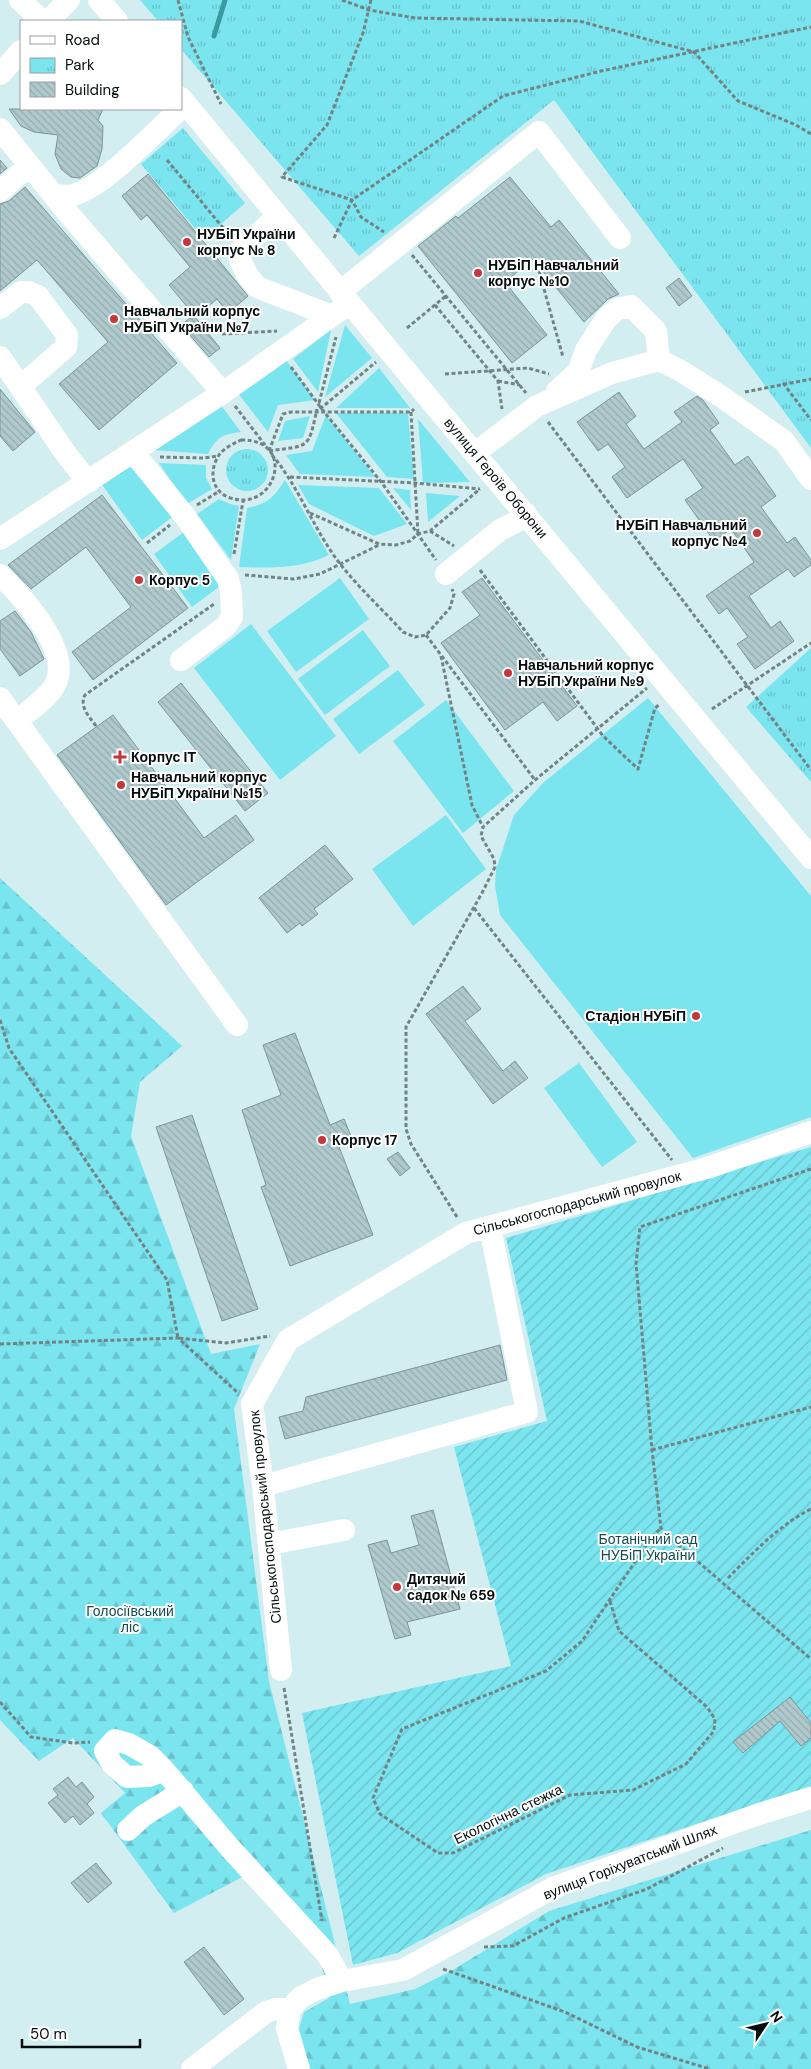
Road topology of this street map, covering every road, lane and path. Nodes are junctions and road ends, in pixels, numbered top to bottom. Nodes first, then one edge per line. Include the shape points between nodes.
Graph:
1 (20, 0) edge
2 (69, 0) edge
3 (99, 0) edge
4 (178, 0) edge
5 (342, 0) edge
6 (371, 0) edge
7 (369, 10) junction
8 (41, 20) edge
9 (49, 20) edge
10 (116, 20) edge
11 (811, 26) edge
12 (20, 52) edge
13 (694, 52) junction
14 (0, 74) edge
15 (221, 104) dead end
16 (182, 105) edge
17 (177, 110) edge
18 (0, 129) edge
19 (811, 134) edge
20 (167, 160) dead end
21 (30, 166) junction
22 (0, 191) edge
23 (54, 194) junction
24 (352, 200) junction
25 (278, 216) junction
26 (334, 238) dead end
27 (620, 238) dead end
28 (402, 243) junction
29 (241, 249) junction
30 (537, 264) dead end
31 (447, 295) junction
32 (340, 305) junction
33 (435, 305) junction
34 (0, 308) edge
35 (408, 328) dead end
36 (312, 330) junction
37 (222, 334) dead end
38 (280, 352) junction
39 (0, 357) edge
40 (379, 359) dead end
41 (659, 360) junction
42 (508, 370) junction
43 (490, 371) junction
44 (445, 374) dead end
45 (569, 379) junction
46 (811, 379) edge
47 (498, 380) junction
48 (783, 383) junction
49 (521, 385) junction
50 (20, 387) junction
51 (224, 392) junction
52 (722, 397) junction
53 (541, 404) junction
54 (320, 406) junction
55 (317, 411) junction
56 (325, 411) junction
57 (811, 420) edge
58 (505, 431) junction
59 (265, 446) junction
60 (271, 453) junction
61 (475, 454) junction
62 (136, 455) junction
63 (219, 456) junction
64 (290, 477) junction
65 (811, 479) edge
66 (88, 482) junction
67 (382, 483) junction
68 (415, 483) junction
69 (485, 485) dead end
70 (481, 489) junction
71 (243, 500) junction
72 (309, 513) junction
73 (526, 514) junction
74 (184, 515) junction
75 (430, 531) junction
76 (418, 534) junction
77 (0, 539) edge
78 (147, 543) dead end
79 (379, 544) junction
80 (469, 555) junction
81 (340, 564) junction
82 (446, 574) dead end
83 (0, 575) edge
84 (230, 582) junction
85 (811, 643) edge
86 (440, 654) junction
87 (181, 660) dead end
88 (650, 686) dead end
89 (747, 686) junction
90 (0, 698) edge
91 (662, 702) dead end
92 (697, 719) junction
93 (16, 721) junction
94 (96, 726) dead end
95 (598, 728) junction
96 (811, 770) edge
97 (535, 780) junction
98 (483, 827) junction
99 (811, 858) edge
100 (474, 908) junction
101 (0, 1020) edge
102 (237, 1026) dead end
103 (2, 1035) edge
104 (811, 1132) edge
105 (674, 1162) dead end
106 (811, 1169) edge
107 (490, 1227) junction
108 (466, 1233) junction
109 (178, 1338) junction
110 (288, 1340) junction
111 (0, 1344) edge
112 (252, 1404) junction
113 (811, 1406) edge
114 (652, 1450) junction
115 (263, 1486) junction
116 (811, 1509) edge
117 (661, 1528) junction
118 (344, 1530) dead end
119 (269, 1544) junction
120 (728, 1578) junction
121 (720, 1581) junction
122 (728, 1587) junction
123 (610, 1601) junction
124 (811, 1659) edge
125 (281, 1670) joint
126 (0, 1702) edge
127 (114, 1740) junction
128 (164, 1770) junction
129 (183, 1791) junction
130 (811, 1798) edge
131 (128, 1830) dead end
132 (731, 1844) dead end
133 (322, 1925) dead end
134 (475, 1948) dead end
135 (451, 1971) dead end
136 (342, 1982) junction
137 (290, 2009) junction
138 (192, 2069) edge
139 (299, 2069) edge
140 (710, 2069) edge

1 - 8 street
2 - 9 street
3 - 10 street
4 - 15 path via 188,37
5 - 7 path
6 - 7 path
7 - 13 path via 415,18 579,21
7 - 24 path via 327,125 282,177
11 - 13 path
12 - 14 street
13 - 19 path via 738,101
13 - 24 path via 503,96
16 - 25 street, вулиця Героїв Оборони
17 - 23 street via 86,191 71,196
18 - 21 street
20 - 29 path
21 - 22 street
21 - 23 street
23 - 51 street
24 - 26 path
24 - 28 path via 361,217
25 - 29 street
25 - 32 street, вулиця Героїв Оборони
27 - 28 street via 539,132
28 - 31 path
28 - 32 street
29 - 32 street via 240,260 257,287
30 - 45 path
31 - 33 path
31 - 42 path
32 - 36 street
32 - 54 path via 339,324
32 - 61 street, вулиця Героїв Оборони
33 - 35 path
33 - 43 path
34 - 50 street via 21,292 34,294 67,335 66,347
36 - 37 path
36 - 38 street
38 - 51 street
38 - 54 path
39 - 50 street
40 - 54 path
41 - 45 street via 656,331 631,306 617,310 606,319 586,350 578,372
41 - 52 street
41 - 53 street via 612,373
42 - 43 path
42 - 45 path via 528,368
42 - 49 path
43 - 44 path
43 - 47 path
45 - 53 street
46 - 48 path
47 - 49 path
47 - 58 path
48 - 52 path
48 - 57 path
49 - 53 path
49 - 53 path
50 - 66 street
51 - 59 path
51 - 62 street
52 - 65 street via 784,441
53 - 58 street
53 - 89 path
54 - 55 path
54 - 56 path
55 - 56 path
55 - 60 path via 306,444
55 - 60 path via 283,414
56 - 67 path
56 - 68 path via 411,412
58 - 61 street
59 - 60 path
59 - 63 path via 255,440 241,440
60 - 64 path
60 - 71 path via 276,467 272,482 258,496
61 - 73 street, вулиця Героїв Оборони
62 - 63 path
62 - 66 street
62 - 74 street
63 - 71 path via 213,481 218,492
64 - 67 path
64 - 72 path
66 - 77 street
67 - 68 path
67 - 76 path
68 - 70 path
68 - 76 path
69 - 70 path
70 - 75 path
71 - 84 path
72 - 79 path
72 - 81 path
73 - 80 street
73 - 92 street, вулиця Героїв Оборони
74 - 78 path
74 - 84 street
75 - 76 path
75 - 80 path
76 - 79 path via 410,541 396,545
79 - 81 path
80 - 82 street
80 - 95 path
81 - 84 path via 320,574
81 - 86 path via 403,632 415,637 426,635
83 - 93 street via 29,604 57,652 59,670 49,693
84 - 87 street via 232,616 226,626
84 - 94 path via 85,694 82,701 84,709
85 - 89 path
86 - 97 path
86 - 98 path via 472,805
88 - 95 path
89 - 92 path
89 - 96 path
90 - 93 street
91 - 95 path via 655,708 638,769
92 - 99 street, вулиця Героїв Оборони
93 - 102 street
95 - 97 path
97 - 98 path
98 - 100 path via 481,836 494,860 494,867
100 - 105 path
100 - 108 path via 406,1026 405,1042 406,1129 411,1144
101 - 103 path
103 - 109 path via 167,1280
104 - 107 street, Сільськогосподарський провулок via 707,1168
106 - 114 path via 640,1228 636,1263
107 - 108 street, Сільськогосподарський провулок
107 - 115 street via 527,1412
108 - 110 street, Сільськогосподарський провулок
109 - 110 path via 226,1343 266,1335
109 - 111 path
109 - 112 path
110 - 112 street, Сільськогосподарський провулок
112 - 115 street, Сільськогосподарський провулок
113 - 114 path
114 - 117 path
115 - 119 street, Сільськогосподарський провулок
116 - 120 path via 791,1519 766,1539
117 - 121 path
117 - 123 path, Екологічна стежка
118 - 119 street
119 - 125 street, Сільськогосподарський провулок
120 - 121 path
120 - 122 path
121 - 122 path
122 - 124 path
123 - 123 path, Екологічна стежка via 582,1641 546,1671 402,1729 373,1798 380,1814 438,1853 452,1853 570,1795 633,1790 686,1764 714,1731 715,1719 708,1707 619,1631
125 - 133 path
126 - 127 path via 31,1737 73,1743
127 - 128 street via 150,1756
127 - 128 street via 105,1751 112,1764 127,1777 150,1776
128 - 129 street
129 - 131 street via 143,1816
129 - 136 street via 230,1848 327,1954
130 - 136 street, вулиця Горіхуватський Шлях via 555,1887 404,1970
132 - 134 path via 647,1889 564,1918 513,1946
135 - 140 path via 565,2012 637,2046
136 - 137 street, вулиця Горіхуватський Шлях via 301,1997
137 - 138 street via 266,2012
137 - 139 street via 287,2028

